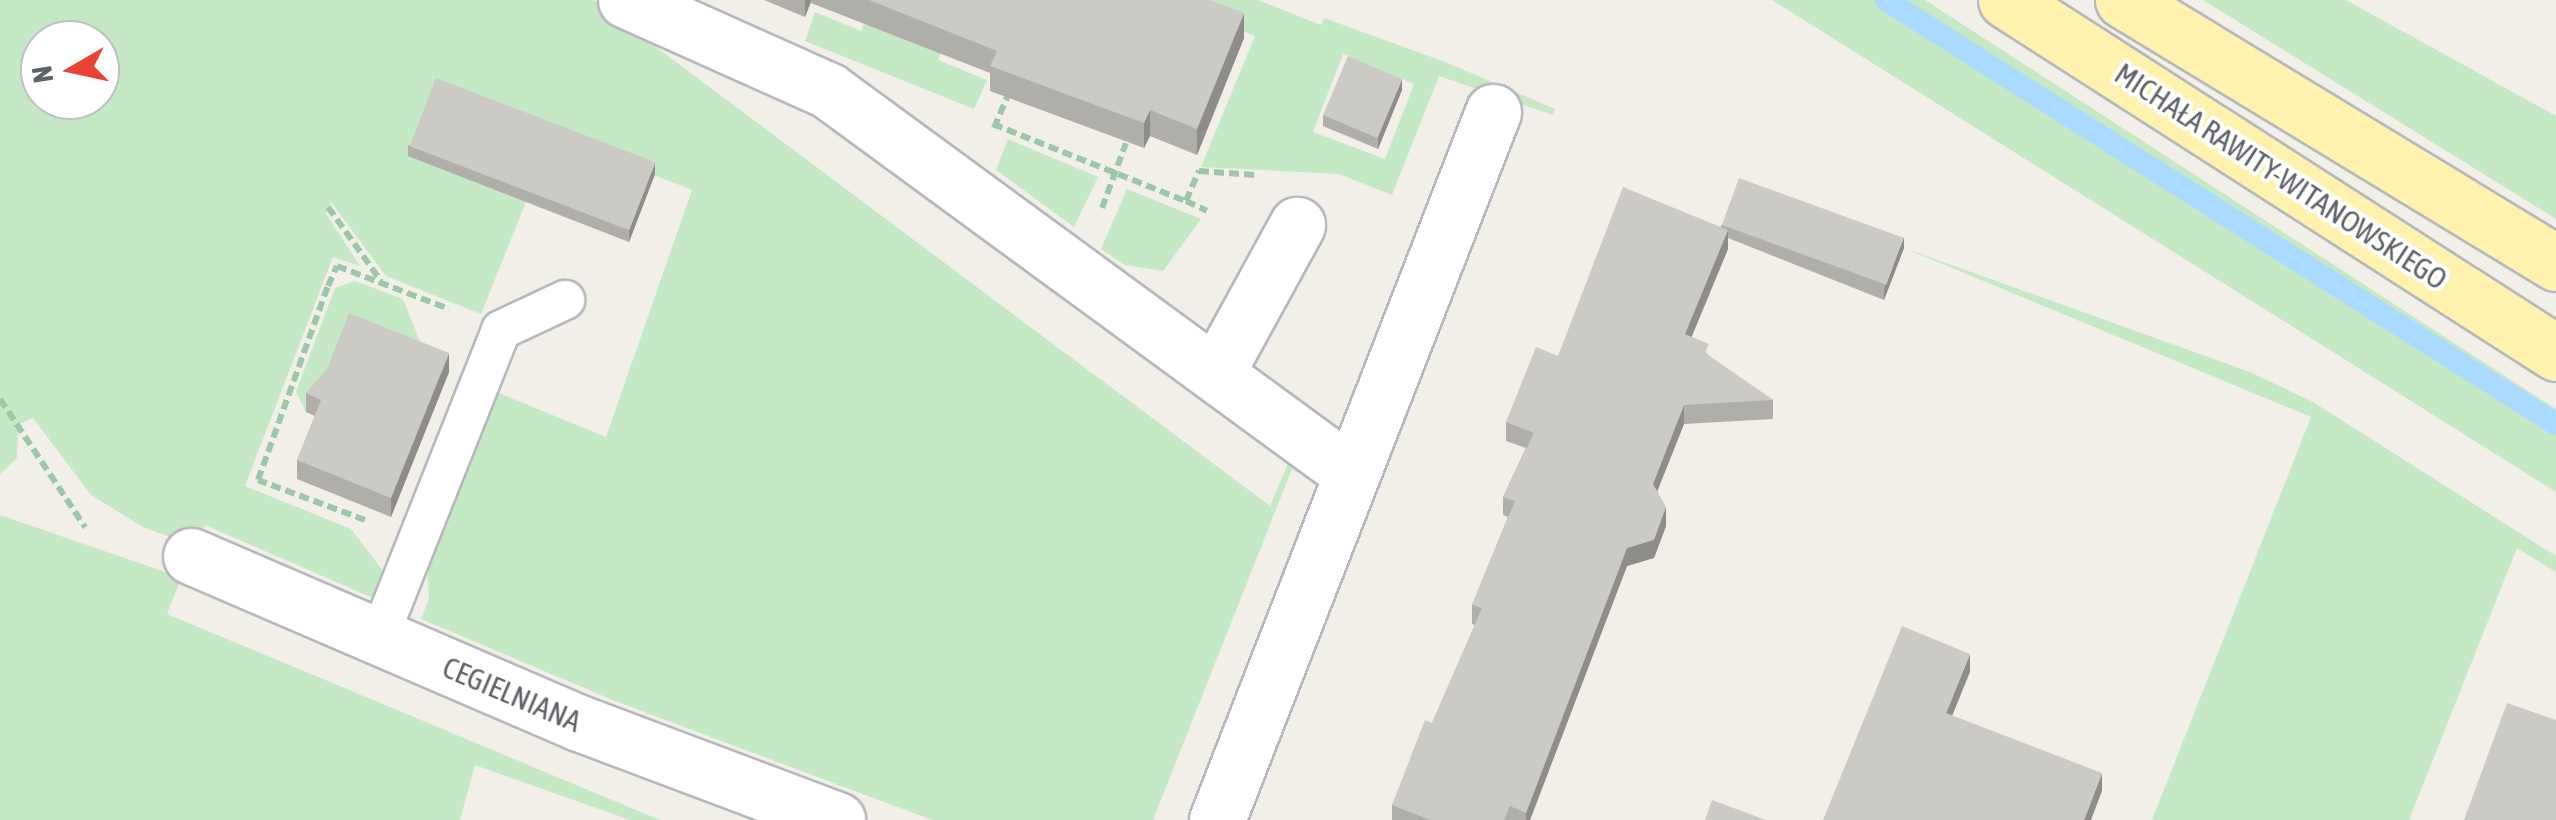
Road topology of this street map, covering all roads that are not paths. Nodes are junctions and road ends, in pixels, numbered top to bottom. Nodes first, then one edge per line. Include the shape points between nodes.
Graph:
1 (626, 0) edge
2 (2006, 0) edge
3 (2123, 0) edge
4 (1494, 112) dead end
5 (1298, 224) dead end
6 (2556, 263) edge
7 (566, 300) dead end
8 (2556, 353) edge
9 (1216, 373) junction
10 (1352, 474) junction
11 (191, 556) dead end
12 (379, 637) junction
13 (837, 820) edge
14 (1217, 820) edge

1 - 9 street via 829,91 1119,309
2 - 8 main road, MICHAŁA RAWITY-WITANOWSKIEGO
3 - 6 main road, MICHAŁA RAWITY-WITANOWSKIEGO
4 - 10 street
5 - 9 street
7 - 12 lane via 501,330
9 - 10 street
10 - 14 street
11 - 12 street, CEGIELNIANA
12 - 13 street, CEGIELNIANA

